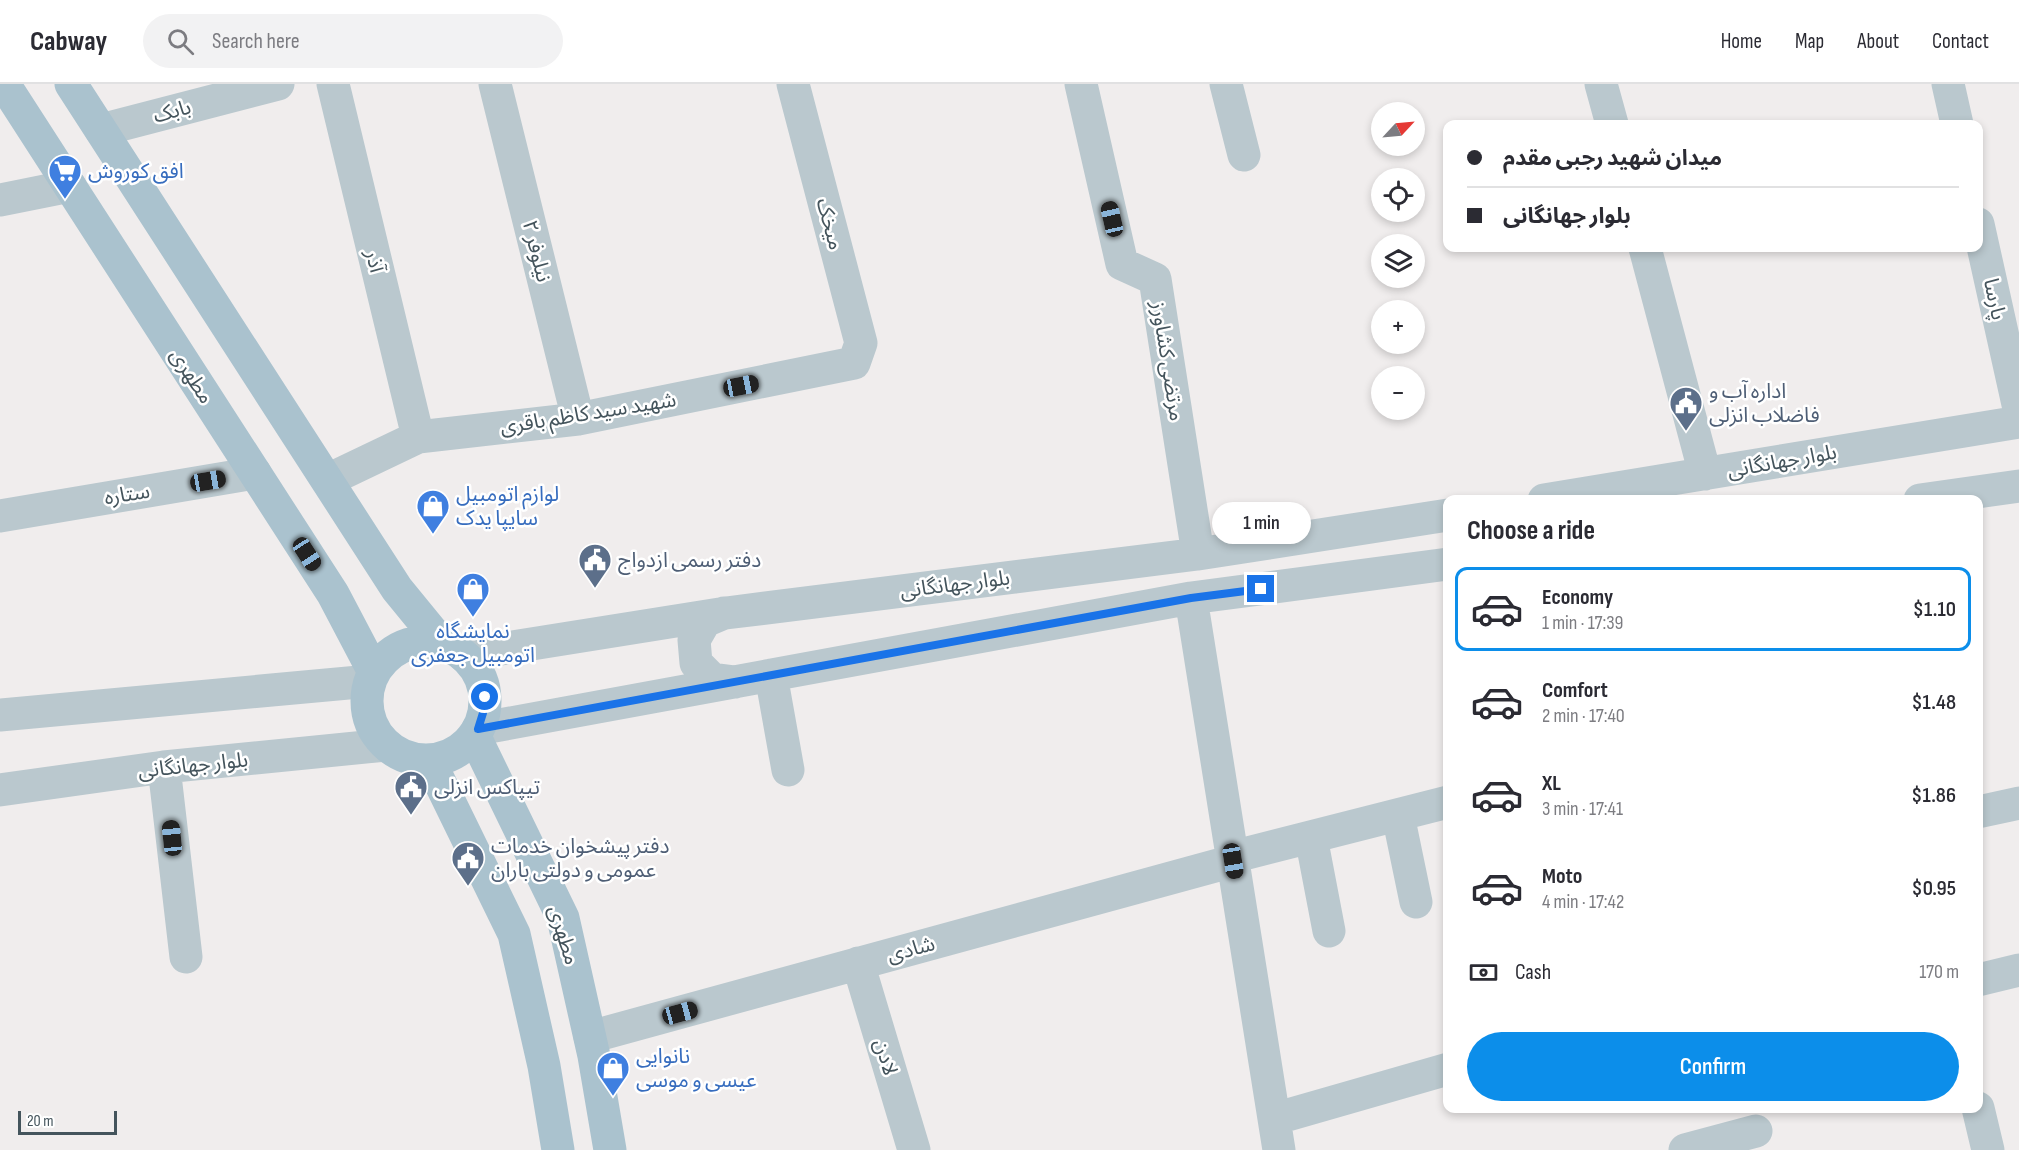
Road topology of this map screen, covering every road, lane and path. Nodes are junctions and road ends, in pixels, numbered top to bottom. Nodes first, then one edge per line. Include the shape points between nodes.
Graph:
1 (4, 84) edge
2 (71, 84) edge
3 (278, 84) edge
4 (333, 84) edge
5 (495, 84) edge
6 (793, 84) edge
7 (1081, 84) edge
8 (1226, 84) edge
9 (1601, 84) edge
10 (1948, 84) edge
11 (1611, 120) edge
12 (1956, 120) edge
13 (101, 130) junction
14 (1244, 156) dead end
15 (70, 186) junction
16 (0, 200) edge
17 (1983, 247) edge
18 (1645, 252) edge
19 (854, 363) joint
20 (2019, 409) edge
21 (578, 418) junction
22 (2019, 422) edge
23 (418, 437) junction
24 (255, 473) junction
25 (1705, 474) junction
26 (328, 480) junction
27 (2019, 486) edge
28 (1575, 495) edge
29 (1955, 495) edge
30 (0, 516) edge
31 (1443, 516) edge
32 (1198, 554) junction
33 (1443, 565) edge
34 (1191, 598) junction
35 (726, 613) junction
36 (453, 650) junction
37 (771, 675) junction
38 (372, 676) junction
39 (735, 682) junction
40 (0, 715) edge
41 (476, 732) junction
42 (386, 745) junction
43 (429, 760) junction
44 (164, 767) junction
45 (788, 770) dead end
46 (0, 790) edge
47 (1443, 803) edge
48 (2019, 803) edge
49 (1983, 811) edge
50 (1398, 815) junction
51 (1311, 837) junction
52 (1233, 859) junction
53 (1416, 902) dead end
54 (1329, 931) dead end
55 (186, 957) dead end
56 (858, 963) junction
57 (2019, 970) edge
58 (1983, 979) edge
59 (590, 1037) junction
60 (1443, 1071) edge
61 (1979, 1113) edge
62 (1760, 1130) edge
63 (1276, 1134) edge
64 (558, 1150) edge
65 (610, 1150) edge
66 (914, 1150) edge
67 (1684, 1150) edge
68 (1988, 1150) edge

1 - 15 main road, مطهری
2 - 13 main road
3 - 13 street, بابک
4 - 23 street, آذر
5 - 21 street, نیلوفر ۲
6 - 19 street, میخک via 861,343
7 - 32 street, مرتضی کشاورز via 1122,264 1155,279
8 - 14 street
9 - 11 street
10 - 12 street
13 - 26 main road
15 - 16 street
15 - 24 main road, مطهری
17 - 20 street, پارسا
18 - 25 street
19 - 21 street, شهید سید کاظم باقری
21 - 23 street, شهید سید کاظم باقری
22 - 25 street, بلوار جهانگانی
23 - 26 street, شهید سید کاظم باقری
24 - 30 street, ستاره
24 - 38 main road, مطهری via 333,594
25 - 28 street, بلوار جهانگانی
26 - 36 main road via 397,589
27 - 29 street
31 - 32 street, بلوار جهانگانی
32 - 35 street, بلوار جهانگانی
33 - 34 street
34 - 37 street
34 - 52 street
35 - 36 street, بلوار جهانگانی
35 - 39 street via 705,621 694,640 696,663 712,679
36 - 38 main road via 423,642 404,646 387,656
36 - 41 main road via 474,667 481,681 485,697
37 - 39 street
37 - 45 street
38 - 40 street
38 - 42 main road via 367,695 370,722
39 - 41 street
41 - 43 main road via 447,757
41 - 59 main road, مطهری via 563,918
42 - 43 main road via 399,754
42 - 44 street, بلوار جهانگانی
43 - 64 main road via 514,934 544,1066
44 - 46 street, بلوار جهانگانی
44 - 55 street
47 - 50 street, شادی
48 - 49 street
50 - 51 street, شادی
50 - 53 street
51 - 52 street, شادی
51 - 54 street
52 - 56 street, شادی
52 - 63 street
56 - 59 street, شادی
56 - 66 street, لادن
57 - 58 street
59 - 65 main road, مطهری
60 - 63 street
61 - 68 street
62 - 67 street

